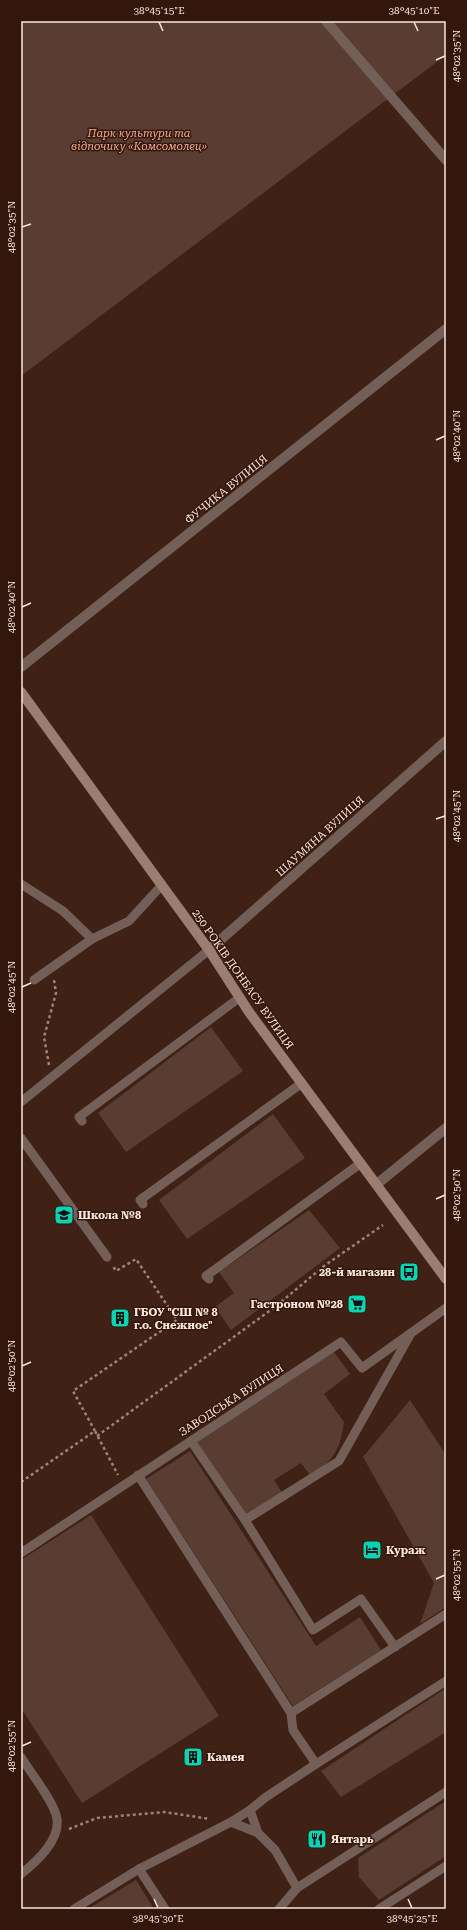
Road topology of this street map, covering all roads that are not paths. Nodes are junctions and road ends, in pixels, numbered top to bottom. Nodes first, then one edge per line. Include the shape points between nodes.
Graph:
1 (326, 21) edge
2 (446, 160) edge
3 (446, 329) edge
4 (21, 667) edge
5 (21, 692) edge
6 (446, 741) edge
7 (21, 884) edge
8 (161, 886) junction
9 (92, 939) junction
10 (209, 950) junction
11 (34, 980) dead end
12 (239, 998) junction
13 (302, 1083) junction
14 (21, 1102) edge
15 (82, 1121) dead end
16 (446, 1128) edge
17 (21, 1138) edge
18 (361, 1163) junction
19 (377, 1184) junction
20 (143, 1204) dead end
21 (107, 1257) road end
22 (209, 1279) dead end
23 (446, 1279) edge
24 (446, 1308) edge
25 (412, 1332) junction
26 (192, 1440) junction
27 (138, 1475) junction
28 (245, 1520) junction
29 (21, 1553) edge
30 (446, 1614) edge
31 (395, 1647) junction
32 (446, 1681) edge
33 (291, 1713) junction
34 (21, 1757) edge
35 (316, 1764) junction
36 (446, 1792) edge
37 (250, 1810) junction
38 (230, 1823) junction
39 (258, 1832) junction
40 (446, 1866) edge
41 (139, 1869) junction
42 (21, 1874) edge
43 (297, 1888) junction
44 (74, 1909) edge
45 (165, 1909) edge
46 (279, 1909) edge
47 (379, 1909) edge

1 - 2 street
3 - 4 street, ФУЧИКА ВУЛИЦЯ
5 - 8 street, 250 РОКІВ ДОНБАСУ ВУЛИЦЯ
6 - 10 street, ШАУМЯНА ВУЛИЦЯ
7 - 9 lane via 63,911
8 - 9 lane via 129,921
8 - 10 street, 250 РОКІВ ДОНБАСУ ВУЛИЦЯ
9 - 11 lane
10 - 12 street, 250 РОКІВ ДОНБАСУ ВУЛИЦЯ
10 - 14 lane
12 - 13 street, 250 РОКІВ ДОНБАСУ ВУЛИЦЯ
12 - 15 lane via 79,1117
13 - 18 street, 250 РОКІВ ДОНБАСУ ВУЛИЦЯ
13 - 20 lane via 140,1200
16 - 19 street
17 - 21 lane
18 - 19 street, 250 РОКІВ ДОНБАСУ ВУЛИЦЯ
18 - 22 lane via 206,1276
19 - 23 street, 250 РОКІВ ДОНБАСУ ВУЛИЦЯ
24 - 25 lane, ЗАВОДСЬКА ВУЛИЦЯ
25 - 26 lane, ЗАВОДСЬКА ВУЛИЦЯ via 362,1368 341,1342
25 - 28 lane via 339,1461
26 - 27 lane, ЗАВОДСЬКА ВУЛИЦЯ
26 - 28 lane
27 - 29 lane, ЗАВОДСЬКА ВУЛИЦЯ
27 - 33 lane
28 - 31 lane via 313,1630 361,1599
30 - 31 lane
31 - 33 lane
32 - 35 lane
33 - 35 lane via 293,1730
34 - 42 lane via 52,1806 57,1819 50,1845
35 - 37 lane via 266,1796
36 - 43 lane
37 - 38 lane
37 - 39 lane
38 - 39 lane
38 - 41 lane
39 - 43 lane via 275,1850
40 - 47 lane
41 - 44 lane
41 - 45 lane
43 - 46 lane

